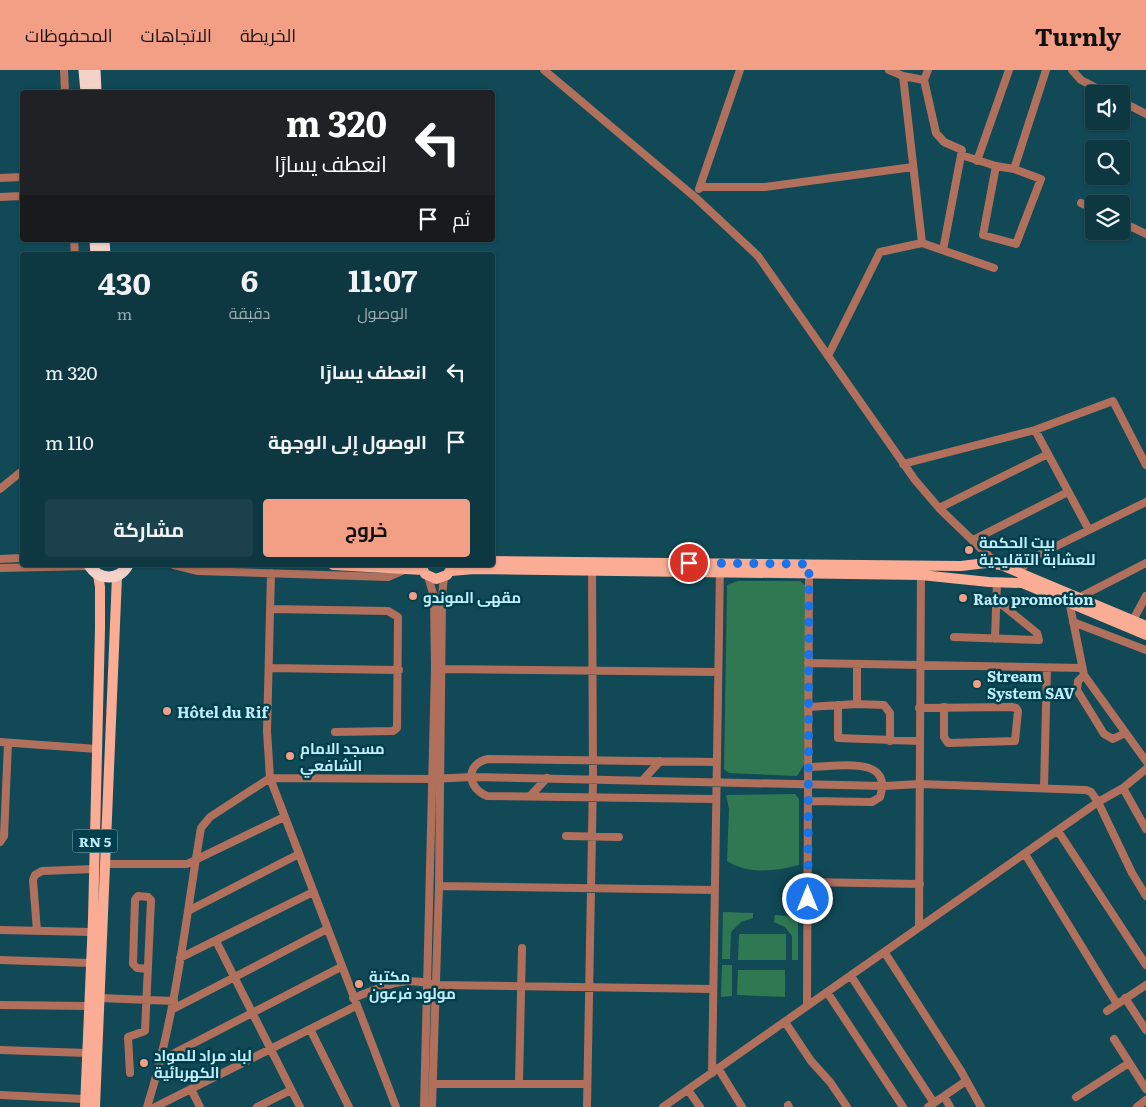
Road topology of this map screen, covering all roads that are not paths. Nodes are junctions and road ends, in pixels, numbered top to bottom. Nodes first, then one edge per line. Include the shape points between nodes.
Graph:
1 (64, 70) edge
2 (84, 70) edge
3 (95, 70) edge
4 (544, 70) edge
5 (740, 70) edge
6 (889, 70) edge
7 (928, 70) edge
8 (1009, 70) edge
9 (1046, 70) edge
10 (1072, 70) edge
11 (903, 76) junction
12 (924, 80) junction
13 (1091, 85) edge
14 (65, 90) edge
15 (86, 90) edge
16 (96, 90) edge
17 (1130, 106) edge
18 (1146, 114) edge
19 (961, 155) junction
20 (977, 161) junction
21 (996, 166) junction
22 (913, 167) junction
23 (1014, 169) junction
24 (20, 177) edge
25 (0, 178) edge
26 (700, 187) junction
27 (0, 196) edge
28 (20, 196) edge
29 (696, 198) junction
30 (1081, 203) dead end
31 (1085, 205) edge
32 (1130, 226) edge
33 (1146, 234) edge
34 (922, 243) junction
35 (943, 250) junction
36 (994, 268) dead end
37 (829, 354) junction
38 (1035, 430) junction
39 (1048, 454) junction
40 (903, 464) junction
41 (1146, 465) edge
42 (20, 473) edge
43 (0, 489) edge
44 (1068, 492) junction
45 (1146, 502) edge
46 (939, 508) junction
47 (1089, 530) junction
48 (973, 540) junction
49 (20, 558) edge
50 (0, 559) edge
51 (495, 561) edge
52 (1146, 562) edge
53 (982, 564) junction
54 (997, 564) junction
55 (592, 566) junction
56 (128, 567) edge
57 (182, 567) edge
58 (382, 567) edge
59 (0, 568) edge
60 (407, 568) junction
61 (720, 568) junction
62 (92, 569) edge
63 (809, 569) junction
64 (921, 570) junction
65 (424, 571) edge
66 (449, 571) edge
67 (1018, 572) junction
68 (271, 573) junction
69 (117, 576) junction
70 (1028, 580) junction
71 (981, 582) junction
72 (997, 582) junction
73 (1146, 596) edge
74 (1080, 598) junction
75 (996, 600) junction
76 (1069, 601) junction
77 (270, 609) junction
78 (1133, 620) junction
79 (1073, 622) junction
80 (1146, 626) edge
81 (1146, 635) edge
82 (954, 637) dead end
83 (995, 639) junction
84 (1146, 650) edge
85 (808, 664) junction
86 (857, 666) junction
87 (921, 666) junction
88 (269, 668) junction
89 (1047, 668) junction
90 (443, 669) junction
91 (399, 670) junction
92 (592, 670) junction
93 (718, 672) junction
94 (1083, 672) junction
95 (857, 704) junction
96 (838, 705) junction
97 (808, 707) junction
98 (919, 708) junction
99 (944, 708) junction
100 (335, 732) dead end
101 (1125, 734) junction
102 (890, 741) junction
103 (920, 741) junction
104 (4, 743) edge
105 (97, 749) junction
106 (592, 760) junction
107 (660, 761) junction
108 (1146, 761) edge
109 (717, 762) junction
110 (809, 767) junction
111 (1146, 769) edge
112 (471, 777) junction
113 (270, 778) junction
114 (546, 778) junction
115 (437, 779) junction
116 (593, 779) junction
117 (643, 780) junction
118 (716, 781) junction
119 (809, 783) junction
120 (920, 784) junction
121 (884, 786) junction
122 (1044, 788) junction
123 (1123, 788) junction
124 (530, 796) junction
125 (592, 798) junction
126 (716, 799) junction
127 (809, 802) junction
128 (1098, 802) junction
129 (284, 817) junction
130 (1146, 829) edge
131 (1058, 832) junction
132 (566, 836) dead end
133 (592, 836) junction
134 (619, 837) dead end
135 (0, 842) edge
136 (299, 854) junction
137 (1025, 854) junction
138 (195, 861) junction
139 (105, 864) junction
140 (94, 869) junction
141 (808, 882) junction
142 (920, 884) junction
143 (439, 886) junction
144 (590, 887) junction
145 (715, 890) junction
146 (313, 892) junction
147 (1146, 896) edge
148 (188, 911) junction
149 (919, 927) junction
150 (327, 929) junction
151 (0, 930) edge
152 (37, 931) junction
153 (92, 932) junction
154 (216, 941) junction
155 (522, 948) dead end
156 (885, 953) junction
157 (180, 958) junction
158 (0, 960) edge
159 (91, 963) junction
160 (1146, 964) edge
161 (342, 967) junction
162 (148, 969) junction
163 (234, 976) junction
164 (851, 976) junction
165 (427, 982) junction
166 (436, 985) junction
167 (1146, 985) edge
168 (520, 986) junction
169 (588, 989) junction
170 (713, 989) junction
171 (827, 992) junction
172 (100, 998) junction
173 (353, 998) junction
174 (1125, 998) junction
175 (148, 1000) junction
176 (0, 1004) edge
177 (1117, 1004) junction
178 (173, 1005) junction
179 (89, 1006) junction
180 (356, 1006) junction
181 (807, 1006) junction
182 (1107, 1011) dead end
183 (252, 1012) junction
184 (785, 1022) junction
185 (310, 1029) junction
186 (1146, 1030) edge
187 (1114, 1039) dead end
188 (271, 1049) junction
189 (0, 1050) edge
190 (87, 1053) junction
191 (162, 1059) junction
192 (1129, 1063) junction
193 (715, 1071) junction
194 (130, 1073) dead end
195 (966, 1081) junction
196 (519, 1083) junction
197 (433, 1084) junction
198 (588, 1084) junction
199 (191, 1089) junction
200 (1146, 1089) edge
201 (291, 1090) junction
202 (688, 1090) junction
203 (0, 1095) edge
204 (944, 1096) junction
205 (1076, 1097) dead end
206 (1146, 1100) edge
207 (85, 1103) edge
208 (931, 1105) edge
209 (95, 1107) edge
210 (147, 1107) edge
211 (155, 1107) edge
212 (200, 1107) edge
213 (257, 1107) edge
214 (300, 1107) edge
215 (349, 1107) edge
216 (396, 1107) edge
217 (424, 1107) edge
218 (432, 1107) edge
219 (587, 1107) edge
220 (663, 1107) edge
221 (700, 1107) edge
222 (742, 1107) edge
223 (847, 1107) edge
224 (902, 1107) edge
225 (950, 1107) edge
226 (980, 1107) edge
227 (1137, 1107) edge

1 - 14 street
2 - 15 highway
3 - 16 highway
4 - 29 street
5 - 26 street
6 - 11 street
7 - 12 street
8 - 20 street
9 - 23 street
10 - 13 street
11 - 12 street
11 - 22 street
12 - 19 street via 936,133 944,142 962,150
17 - 18 street
19 - 20 street
19 - 35 street
20 - 21 street
21 - 23 street
21 - 23 street via 983,235 1016,244 1041,179
22 - 26 street via 765,187
22 - 34 street
24 - 25 street
26 - 29 street
27 - 28 street
29 - 37 street via 758,256
30 - 31 street
32 - 33 street
34 - 35 street
34 - 37 street via 880,252
35 - 36 street
37 - 40 street
38 - 39 street
38 - 40 street
38 - 41 street via 1114,401
39 - 44 street
39 - 46 street
40 - 46 street
42 - 43 street
44 - 47 street
44 - 48 street
45 - 47 street
46 - 48 street
47 - 67 street via 1032,558
48 - 54 street
49 - 50 street
51 - 55 main road
52 - 74 street
53 - 54 main road
53 - 64 main road
53 - 71 main road
54 - 67 main road
54 - 72 main road
55 - 61 main road
55 - 66 main road
55 - 92 street
56 - 69 highway
57 - 68 street via 198,571
58 - 60 main road
59 - 62 street
60 - 65 main road
60 - 68 street via 388,577
61 - 63 main road
61 - 93 street
62 - 69 highway via 104,577
62 - 105 main road, RN 5 via 100,587
63 - 64 main road
63 - 85 street
64 - 71 main road
64 - 87 street
65 - 66 main road via 436,579
65 - 115 street via 435,601
66 - 90 street via 442,603
67 - 70 main road
68 - 77 street
69 - 139 main road, RN 5
70 - 72 main road
70 - 74 main road
70 - 76 main road
71 - 72 main road
72 - 75 street
73 - 78 street
74 - 78 main road
75 - 83 street
75 - 83 street via 1039,638 1036,641
76 - 79 street
76 - 81 main road
77 - 88 street
77 - 91 street via 388,611 395,614 398,618
78 - 80 main road
79 - 84 street
79 - 94 street
82 - 83 street
85 - 86 street
85 - 97 street
86 - 87 street
86 - 95 street
87 - 89 street
87 - 98 street
88 - 91 street
88 - 113 street via 267,740
89 - 94 street
89 - 122 street
90 - 92 street
90 - 115 street
91 - 100 street via 398,723 393,731
92 - 93 street
92 - 106 street
93 - 109 street
94 - 101 street
94 - 101 street via 1077,690 1104,734 1112,739
95 - 96 street
95 - 102 street via 881,704 888,708
96 - 97 street
96 - 102 street via 838,738
97 - 110 street
98 - 99 street
98 - 103 street
99 - 99 street via 944,737 948,742 1015,741 1016,708
101 - 108 street
102 - 103 street
103 - 120 street
104 - 105 street
104 - 135 street via 4,836
105 - 140 main road, RN 5
106 - 107 street
106 - 112 street via 488,759 473,768
106 - 116 street
107 - 109 street
107 - 117 street
109 - 118 street
110 - 119 street
110 - 121 street via 869,767 879,773
111 - 123 street
112 - 114 street
112 - 115 street
112 - 124 street via 476,789 487,796
113 - 115 street
113 - 129 street
113 - 138 street via 204,822
114 - 116 street
114 - 124 street
115 - 143 street
115 - 165 street
116 - 117 street
116 - 125 street
117 - 118 street
118 - 119 street
118 - 126 street
119 - 121 street
119 - 127 street
120 - 121 street
120 - 122 street
120 - 142 street
121 - 127 street via 880,797 872,802
122 - 128 street via 1086,790
123 - 128 street
123 - 130 street
124 - 125 street
125 - 126 street
125 - 133 street
126 - 145 street
127 - 141 street
128 - 131 street
128 - 147 street
129 - 136 street
129 - 138 street
131 - 137 street
131 - 160 street
132 - 133 street
133 - 134 street
133 - 144 street
136 - 146 street
136 - 148 street
137 - 149 street
137 - 177 street
138 - 139 street via 186,864
138 - 148 street
139 - 172 main road, RN 5
140 - 152 street via 42,871 34,875
140 - 153 main road, RN 5
141 - 142 street
141 - 181 street
142 - 149 street
143 - 144 street
143 - 166 street
144 - 145 street
144 - 169 street
145 - 170 street
146 - 150 street
146 - 154 street
148 - 157 street
149 - 156 street
150 - 161 street
150 - 163 street
151 - 152 street
152 - 153 street
153 - 159 main road, RN 5
154 - 157 street
154 - 163 street
155 - 168 street
156 - 164 street
156 - 195 street
157 - 178 street
158 - 159 street
159 - 179 main road, RN 5
161 - 173 street
161 - 183 street
162 - 162 street via 135,967 132,962 135,900 138,896 151,900
162 - 175 street
163 - 178 street
163 - 183 street
164 - 171 street
164 - 208 street
165 - 166 street
165 - 173 street via 401,981
165 - 217 street
166 - 168 street
166 - 197 street
167 - 174 street
168 - 169 street
168 - 196 street
169 - 170 street
169 - 198 street
170 - 193 street
171 - 181 street
171 - 224 street
172 - 175 street
172 - 209 main road, RN 5
173 - 180 street
174 - 177 street
174 - 186 street
175 - 178 street
175 - 194 street via 145,1031 128,1037
176 - 179 street
177 - 182 street
178 - 191 street
179 - 190 main road, RN 5
180 - 185 street
180 - 216 street
181 - 184 street
183 - 188 street
183 - 191 street
184 - 193 street
184 - 223 street
185 - 188 street
185 - 215 street
187 - 192 street
188 - 199 street
188 - 201 street
189 - 190 street
190 - 207 main road, RN 5
191 - 210 street
192 - 200 street
192 - 205 street
193 - 202 street
193 - 222 street
195 - 204 street
195 - 226 street
196 - 197 street
196 - 198 street
197 - 218 street
198 - 219 street
199 - 211 street
199 - 212 street
201 - 213 street
201 - 214 street
202 - 220 street
202 - 221 street
203 - 207 street
204 - 208 street
204 - 225 street
206 - 227 street

